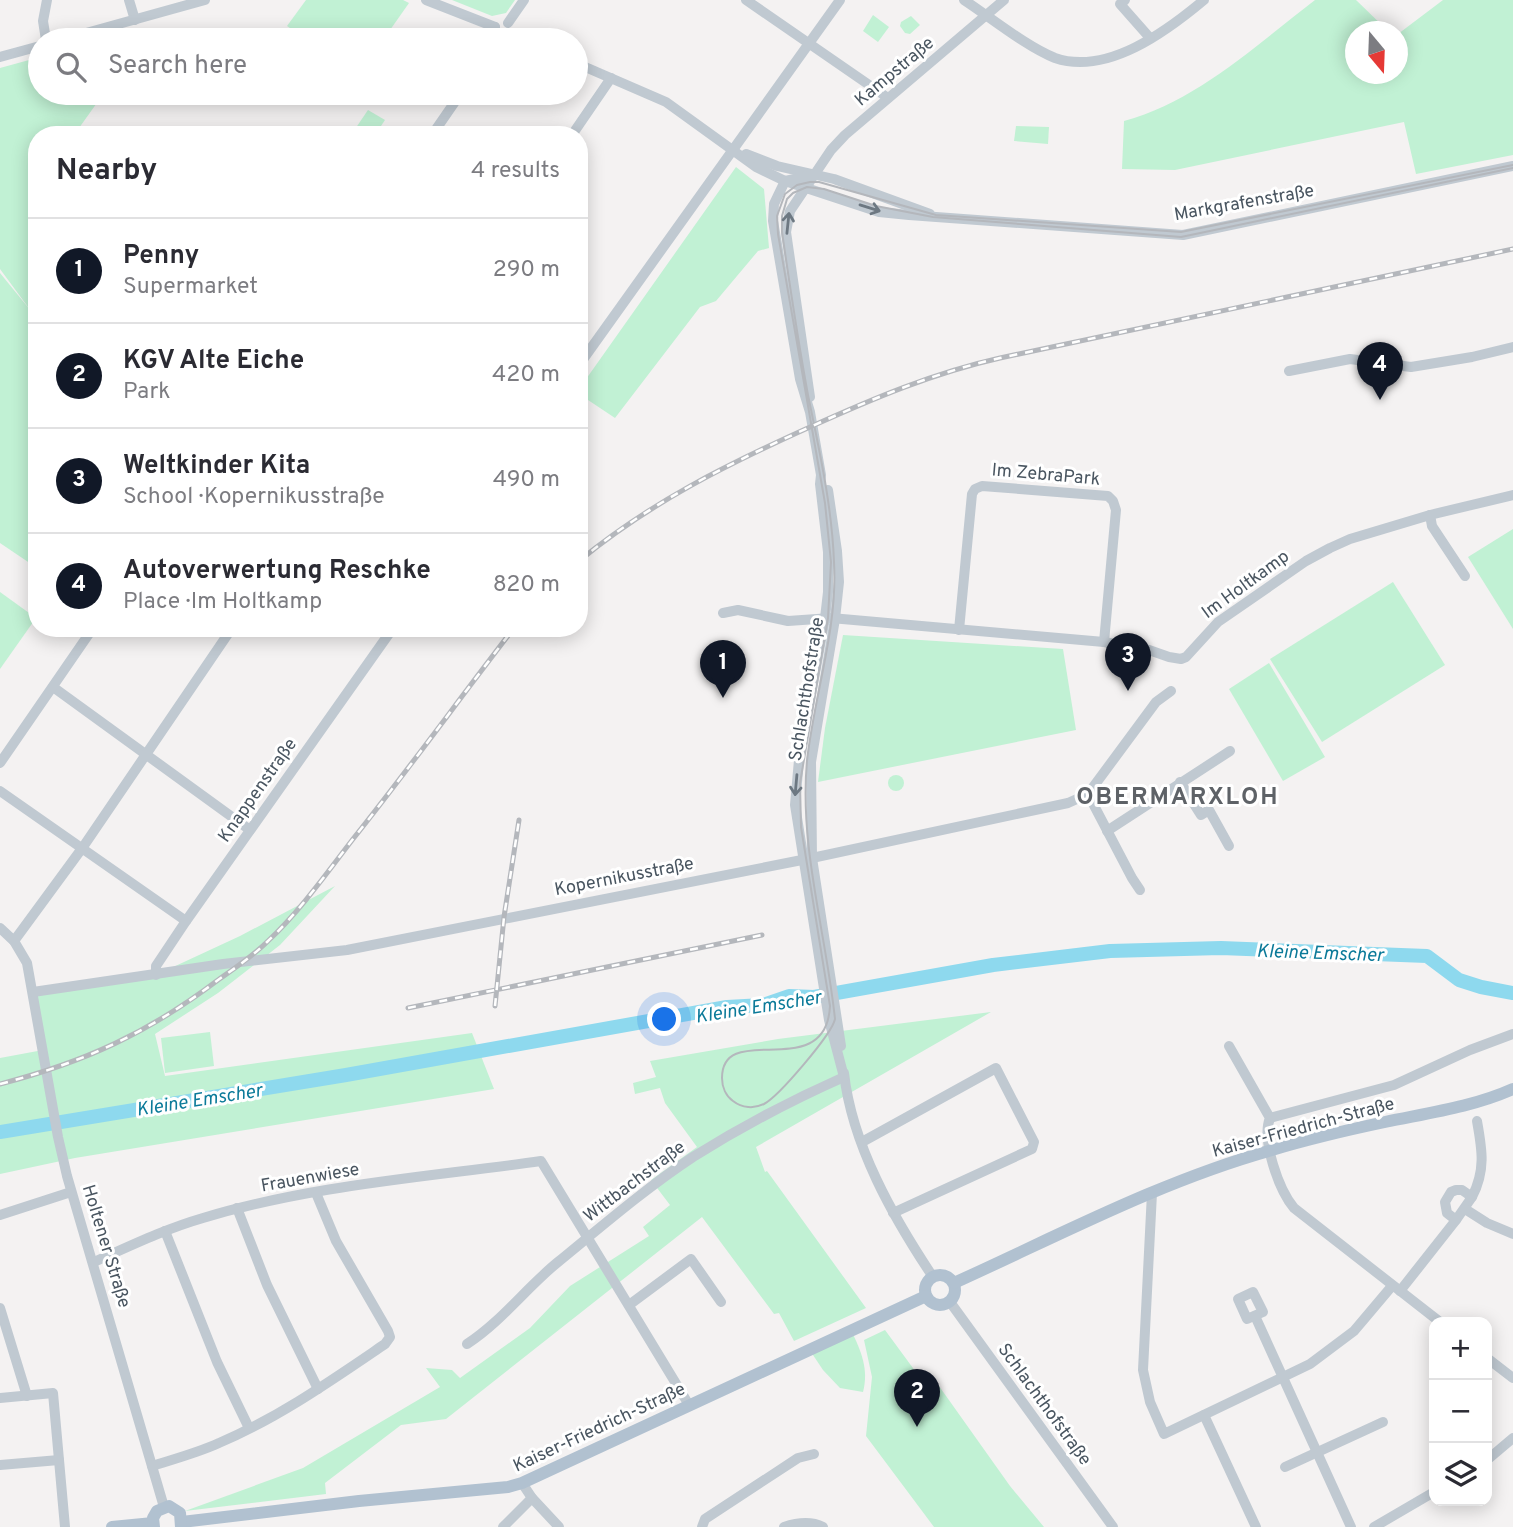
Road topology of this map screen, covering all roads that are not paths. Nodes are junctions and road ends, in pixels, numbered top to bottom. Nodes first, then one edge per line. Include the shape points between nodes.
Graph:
1 (47, 0) edge
2 (129, 0) edge
3 (205, 0) edge
4 (426, 0) edge
5 (524, 0) edge
6 (746, 0) edge
7 (840, 0) edge
8 (964, 0) edge
9 (1004, 0) edge
10 (1125, 0) edge
11 (1204, 0) edge
12 (986, 15) junction
13 (135, 20) junction
14 (508, 23) junction
15 (44, 28) edge
16 (105, 28) edge
17 (483, 28) edge
18 (498, 28) edge
19 (512, 28) edge
20 (1150, 38) junction
21 (810, 43) junction
22 (28, 49) edge
23 (0, 57) edge
24 (588, 68) edge
25 (611, 78) junction
26 (888, 98) junction
27 (453, 105) edge
28 (438, 126) edge
29 (578, 126) edge
30 (733, 150) junction
31 (1513, 166) edge
32 (814, 175) junction
33 (785, 181) junction
34 (807, 187) junction
35 (936, 216) junction
36 (1513, 347) edge
37 (588, 352) edge
38 (1289, 371) dead end
39 (810, 412) junction
40 (1513, 495) edge
41 (1430, 515) junction
42 (1465, 576) dead end
43 (723, 613) dead end
44 (830, 618) junction
45 (959, 630) junction
46 (87, 637) edge
47 (226, 637) edge
48 (387, 637) edge
49 (1104, 642) junction
50 (53, 687) junction
51 (1171, 691) dead end
52 (1230, 751) dead end
53 (147, 753) junction
54 (0, 763) edge
55 (1180, 782) junction
56 (0, 791) edge
57 (1088, 794) junction
58 (250, 830) junction
59 (1107, 831) junction
60 (1229, 846) dead end
61 (83, 847) junction
62 (808, 859) junction
63 (1140, 890) dead end
64 (186, 921) junction
65 (0, 928) edge
66 (14, 941) junction
67 (156, 975) junction
68 (33, 992) junction
69 (1513, 1034) edge
70 (1229, 1046) dead end
71 (844, 1077) junction
72 (1513, 1089) edge
73 (1270, 1118) junction
74 (1477, 1121) dead end
75 (862, 1142) junction
76 (1271, 1150) junction
77 (71, 1192) junction
78 (316, 1193) junction
79 (1152, 1193) junction
80 (1472, 1197) junction
81 (237, 1209) junction
82 (1465, 1209) junction
83 (893, 1213) junction
84 (0, 1215) edge
85 (1456, 1220) junction
86 (165, 1231) junction
87 (1513, 1234) edge
88 (588, 1238) junction
89 (94, 1262) junction
90 (933, 1277) junction
91 (954, 1283) junction
92 (1396, 1288) junction
93 (926, 1296) junction
94 (721, 1302) dead end
95 (950, 1302) junction
96 (629, 1305) junction
97 (0, 1308) edge
98 (1255, 1316) dead end
99 (1434, 1317) edge
100 (467, 1344) dead end
101 (1492, 1362) edge
102 (1283, 1377) junction
103 (1513, 1378) edge
104 (318, 1389) junction
105 (27, 1395) junction
106 (0, 1398) edge
107 (689, 1405) junction
108 (1204, 1415) junction
109 (1383, 1422) dead end
110 (249, 1428) junction
111 (1513, 1438) edge
112 (1317, 1452) junction
113 (814, 1454) dead end
114 (1492, 1456) edge
115 (59, 1460) junction
116 (0, 1465) edge
117 (152, 1466) junction
118 (1285, 1467) dead end
119 (522, 1483) junction
120 (1429, 1495) edge
121 (532, 1498) junction
122 (164, 1507) junction
123 (153, 1525) edge
124 (182, 1525) edge
125 (65, 1527) edge
126 (112, 1527) edge
127 (503, 1527) edge
128 (559, 1527) edge
129 (702, 1527) edge
130 (783, 1527) edge
131 (823, 1527) edge
132 (1113, 1527) edge
133 (1256, 1527) edge
134 (1351, 1527) edge
135 (1374, 1527) edge

1 - 15 street
2 - 13 street
3 - 13 street
4 - 17 street
5 - 14 street
6 - 21 street
7 - 21 street
8 - 12 street
9 - 12 street, Kampstraße
10 - 20 street via 1120,4
11 - 20 street
12 - 20 street via 1042,52 1068,61 1105,58
12 - 26 street, Kampstraße
13 - 16 street
14 - 18 street via 499,23
14 - 19 street
21 - 26 street
21 - 30 street
22 - 23 street
24 - 25 street
25 - 29 street
25 - 30 street via 677,108
26 - 32 street, Kampstraße via 845,135
27 - 28 street
30 - 32 street, Markgrafenstraße
30 - 33 street, Markgrafenstraße
30 - 37 street
31 - 35 street, Markgrafenstraße via 1183,235
32 - 33 street
32 - 34 street, Schlachthofstraße
32 - 35 street, Markgrafenstraße
33 - 34 street, Markgrafenstraße
33 - 39 street, Schlachthofstraße via 774,204 773,221 800,379
34 -> 35 street, Markgrafenstraße via 879,212
39 -> 34 street, Schlachthofstraße via 786,232 790,211
36 - 38 street via 1411,367 1350,359
39 - 44 street, Schlachthofstraße via 837,551 839,582
40 - 41 street, Im Holtkamp
41 - 42 street via 1432,526
41 - 49 street, Im Holtkamp via 1350,539 1306,561 1218,622 1181,659
43 - 44 street, Schlachthofstraße via 738,610 788,621
44 - 45 street, Im Holtkamp
44 - 62 street, Schlachthofstraße via 811,762
44 -> 62 street, Schlachthofstraße via 796,787 797,825
45 - 49 street, Im Holtkamp
45 - 49 street, Im ZebraPark via 975,489 1108,496 1116,510
46 - 50 street
47 - 53 street
48 - 58 street, Knappenstraße
50 - 53 street
50 - 54 street
51 - 57 street via 1156,702
52 - 55 street
53 - 58 street
53 - 61 street
55 - 59 street
55 - 60 street via 1201,816 1209,810
56 - 61 street
57 - 59 street
57 - 62 street, Kopernikusstraße via 1068,803
58 - 64 street, Knappenstraße
59 - 63 street
61 - 64 street
61 - 66 street
62 - 67 street, Kopernikusstraße via 347,950
62 - 71 street, Schlachthofstraße
64 - 67 street, Knappenstraße via 156,966
65 - 66 street
66 - 68 street, Holtener Straße via 27,963
67 - 68 street, Kopernikusstraße
68 - 77 street, Holtener Straße
69 - 73 street via 1394,1085
70 - 73 street
71 - 75 street, Schlachthofstraße
71 - 88 street, Wittbachstraße via 693,1157
72 - 76 main road, Kaiser-Friedrich-Straße via 1474,1103
73 - 76 street
74 - 80 street via 1482,1155 1480,1181
75 - 83 street, Schlachthofstraße
75 - 83 street via 996,1068 1034,1142 1032,1149
76 - 79 main road, Kaiser-Friedrich-Straße
76 - 92 street via 1279,1181 1294,1208
77 - 84 street
77 - 89 street, Holtener Straße
78 - 81 street, Frauenwiese
78 - 88 street, Frauenwiese via 541,1161
78 - 104 street via 336,1241 390,1337
79 - 91 main road, Kaiser-Friedrich-Straße
79 - 108 street via 1143,1370 1150,1402 1164,1434
80 - 82 street
80 - 85 street via 1462,1190 1447,1196 1447,1213
81 - 86 street, Frauenwiese
81 - 104 street via 267,1285
82 - 85 street
82 - 87 street
83 - 90 street, Schlachthofstraße
85 - 92 street
86 - 89 street, Frauenwiese
86 - 110 street via 217,1362
88 - 96 street
88 - 100 street, Wittbachstraße
89 - 117 street, Holtener Straße
90 - 91 main road via 942,1275
90 - 93 main road via 926,1283
91 - 95 main road
92 - 99 street
92 - 102 street via 1354,1331 1310,1364
93 - 95 main road via 939,1305
93 - 107 main road, Kaiser-Friedrich-Straße
94 - 96 street via 691,1258
95 - 132 street, Schlachthofstraße
96 - 107 street
97 - 105 street
98 - 102 street
101 - 103 street
102 - 108 street
102 - 112 street
104 - 110 street
105 - 106 street
105 - 115 street via 53,1393
107 - 119 main road, Kaiser-Friedrich-Straße
108 - 133 street
109 - 112 street
110 - 117 street
111 - 114 street
112 - 118 street
112 - 134 street
113 - 129 street via 798,1458 705,1519
115 - 116 street
115 - 125 street
117 - 122 street, Holtener Straße
119 - 121 street
119 - 124 main road, Kaiser-Friedrich-Straße
120 - 135 street
121 - 127 street
121 - 128 street
122 - 123 main road via 157,1511
122 - 124 main road via 177,1510
123 - 126 main road
130 - 131 street via 799,1523

